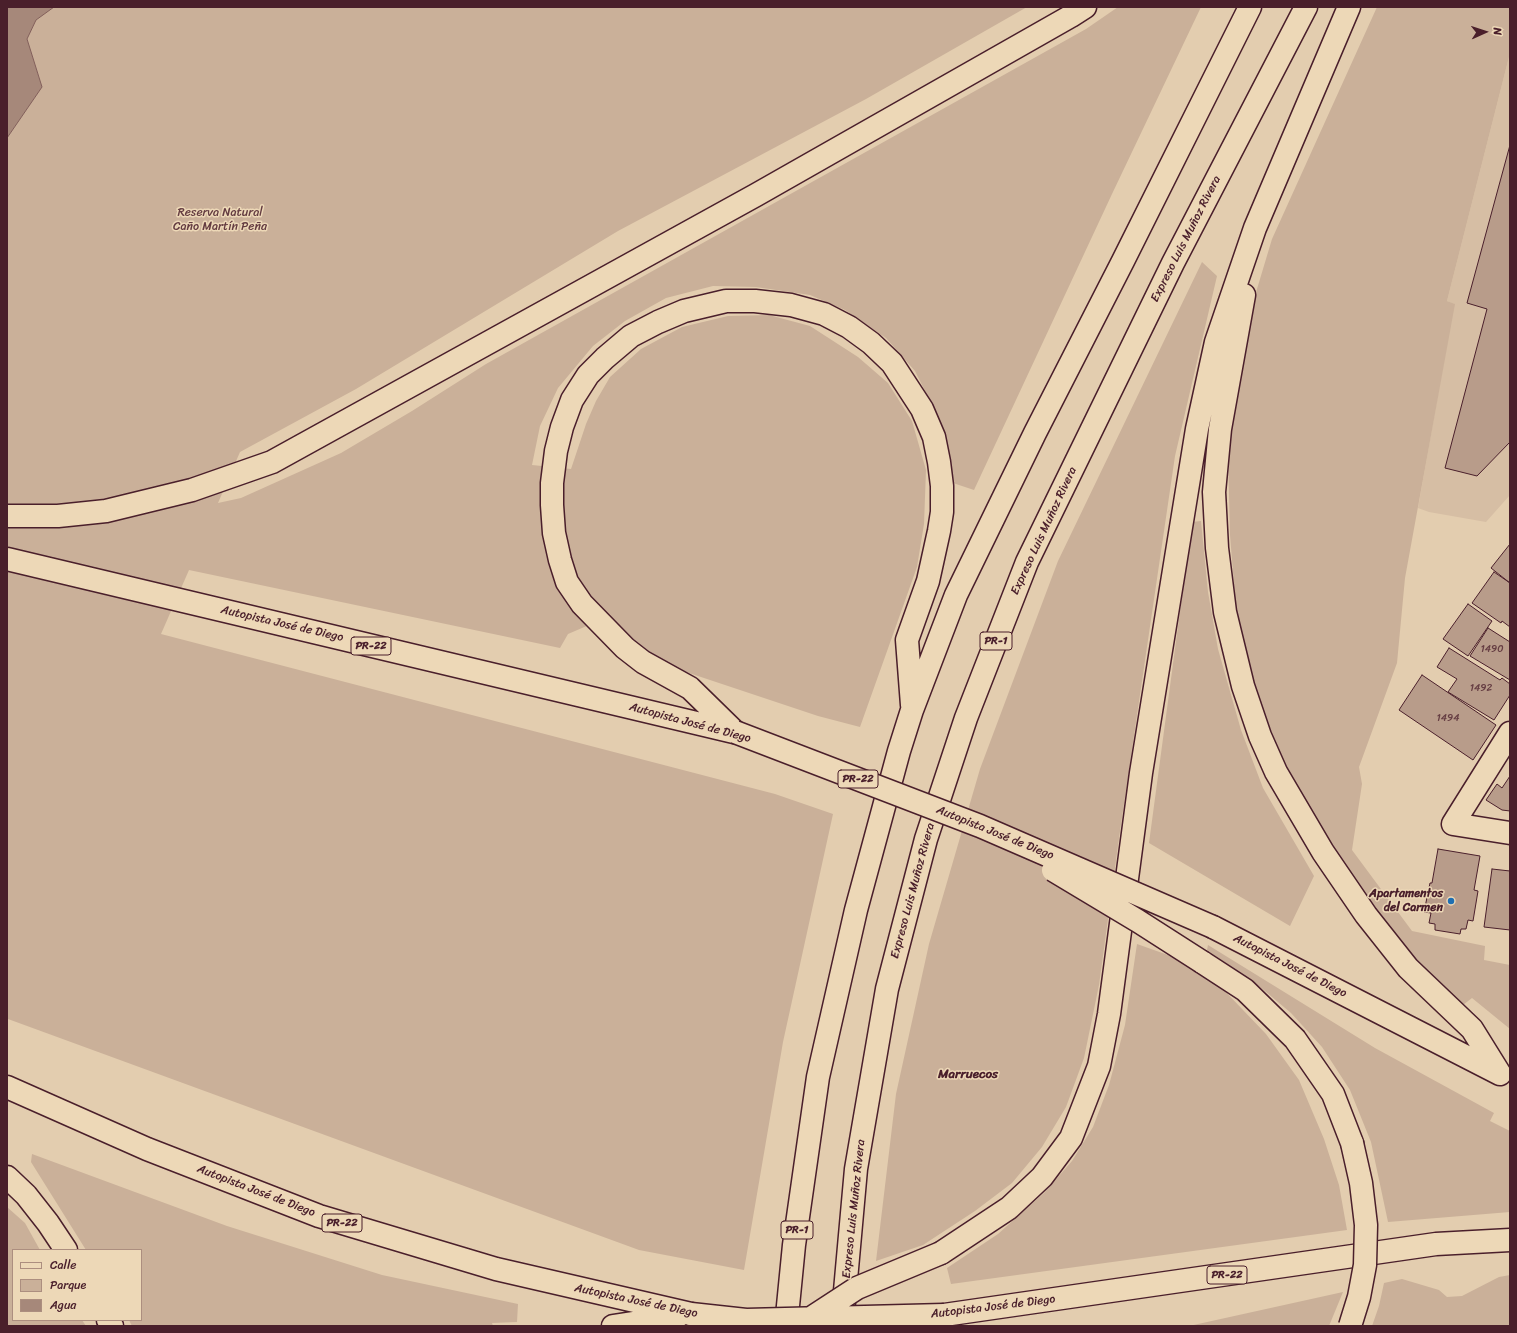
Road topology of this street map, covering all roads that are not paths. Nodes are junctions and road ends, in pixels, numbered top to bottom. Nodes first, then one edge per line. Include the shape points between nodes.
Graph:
1 (1085, 7) edge
2 (1250, 7) edge
3 (1306, 7) edge
4 (1350, 7) edge
5 (1255, 228) junction
6 (7, 516) edge
7 (7, 559) edge
8 (912, 710) junction
9 (735, 732) junction
10 (1510, 733) edge
11 (980, 826) junction
12 (1510, 833) edge
13 (1505, 1076) edge
14 (7, 1087) edge
15 (7, 1177) edge
16 (1510, 1240) edge
17 (65, 1249) edge
18 (691, 1314) junction
19 (811, 1318) junction
20 (613, 1326) edge
21 (786, 1326) edge
22 (842, 1326) edge
23 (1350, 1326) edge

1 - 6 main road via 756,195 272,462 192,490 106,511 58,516
2 - 8 main road, PR-1 via 1031,440 956,595
3 - 22 main road, Expreso Luis Muñoz Rivera / PR-1 via 1173,263 1027,562 966,718 926,839 888,988 856,1169
4 - 5 main road
5 - 13 main road via 1220,429 1214,492 1217,548 1225,612 1242,686 1276,772 1323,852 1366,915 1408,968 1472,1029
5 - 19 main road, bridge via 1216,342 1197,429 1141,773 1109,1014 1099,1066 1071,1138 1042,1178 1010,1208 941,1253 858,1288
7 - 9 main road, Autopista José de Diego / PR-22
8 - 9 main road via 907,640 928,580 939,531 942,486 934,437 922,409 892,363 849,326 824,314 791,305 726,301 684,311 631,336 588,375 572,400 562,428 552,482 554,533 567,582 582,604 625,648 643,662 690,688
8 - 21 main road, PR-1 via 856,910 818,1077 794,1245
9 - 11 main road, Autopista José de Diego / PR-22, bridge
10 - 12 main road via 1453,824
11 - 13 main road, Autopista José de Diego / PR-22, bridge via 1213,927
11 - 23 main road, bridge via 1138,921 1245,990 1295,1039 1333,1094 1352,1143 1361,1183 1366,1225 1365,1265
14 - 18 main road, Autopista José de Diego / PR-22 via 147,1148 319,1216 496,1269
15 - 17 main road via 26,1194
16 - 19 main road, Autopista José de Diego / PR-22, bridge via 1436,1244 944,1315
18 - 19 main road, Autopista José de Diego / PR-22, bridge via 746,1320
18 - 20 main road

